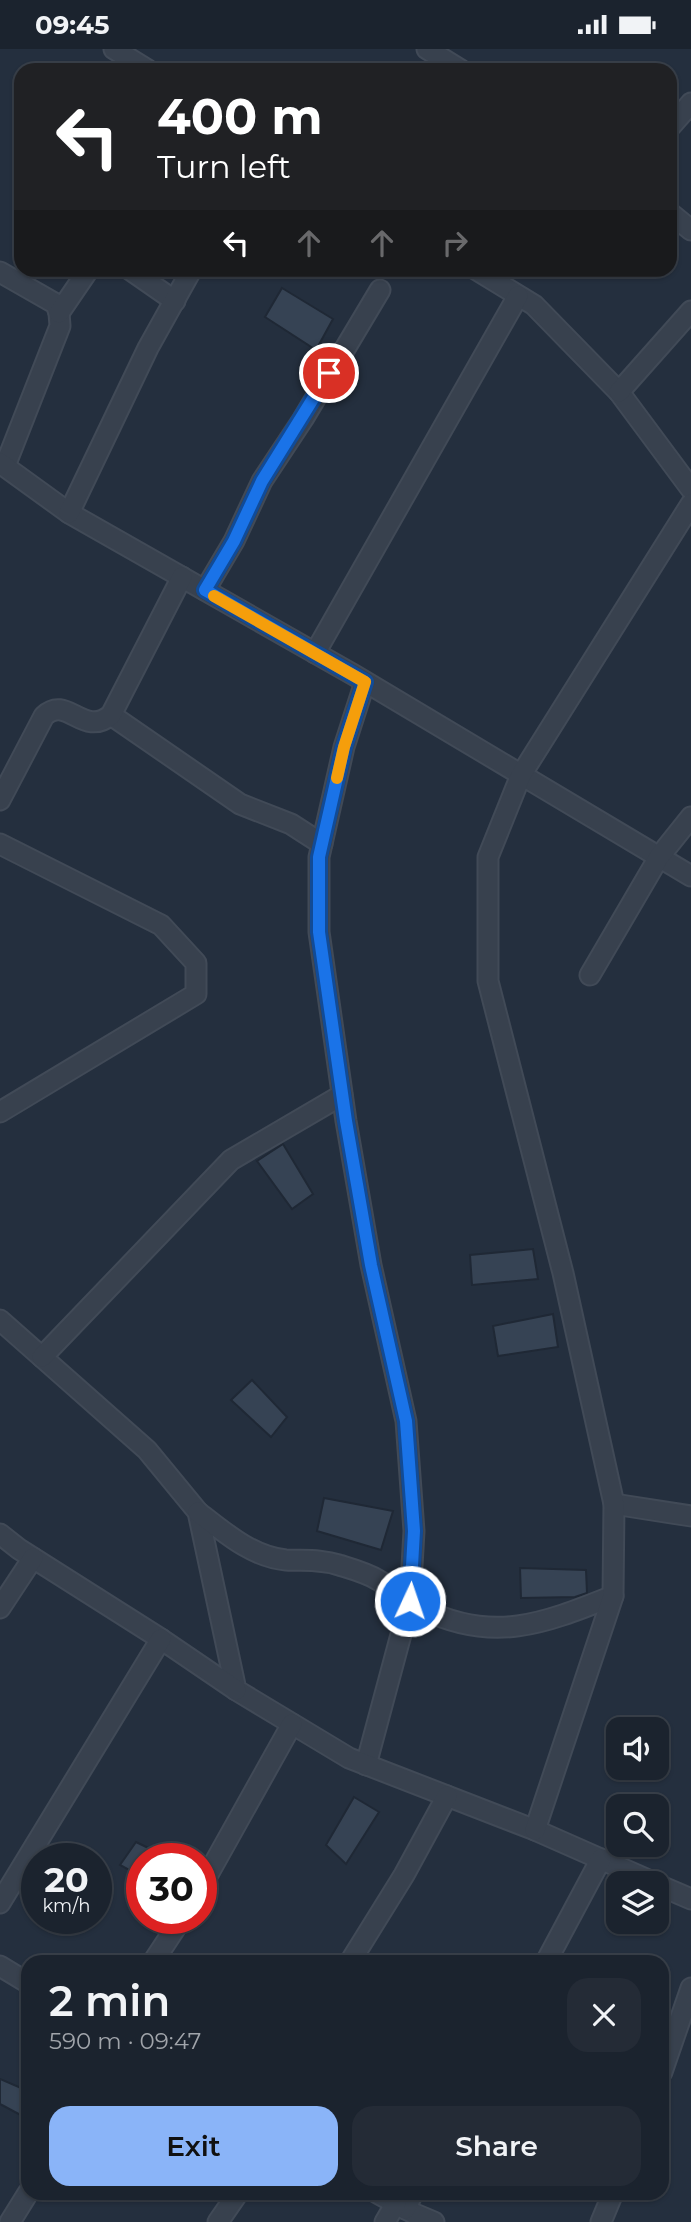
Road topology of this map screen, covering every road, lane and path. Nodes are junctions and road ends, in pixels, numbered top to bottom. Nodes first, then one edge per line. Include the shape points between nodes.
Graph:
1 (114, 49) edge
2 (427, 49) edge
3 (137, 63) edge
4 (450, 63) edge
5 (691, 103) edge
6 (677, 119) edge
7 (677, 219) edge
8 (691, 230) edge
9 (0, 272) edge
10 (84, 277) edge
11 (140, 277) edge
12 (188, 277) edge
13 (488, 277) edge
14 (380, 290) dead end
15 (518, 296) junction
16 (175, 301) junction
17 (691, 311) edge
18 (59, 313) junction
19 (619, 392) junction
20 (2, 464) edge
21 (691, 489) edge
22 (691, 504) edge
23 (69, 513) junction
24 (181, 577) junction
25 (205, 590) junction
26 (315, 653) junction
27 (365, 682) junction
28 (111, 715) junction
29 (522, 775) junction
30 (0, 800) edge
31 (691, 817) edge
32 (0, 844) edge
33 (322, 844) junction
34 (660, 857) junction
35 (691, 876) edge
36 (590, 975) dead end
37 (342, 1095) junction
38 (0, 1112) edge
39 (0, 1320) edge
40 (42, 1357) junction
41 (614, 1504) junction
42 (198, 1512) junction
43 (691, 1516) edge
44 (0, 1534) edge
45 (33, 1558) junction
46 (613, 1596) junction
47 (410, 1601) junction
48 (0, 1608) edge
49 (161, 1639) junction
50 (236, 1690) junction
51 (292, 1724) junction
52 (366, 1765) junction
53 (447, 1796) junction
54 (535, 1831) junction
55 (217, 1858) edge
56 (601, 1859) junction
57 (628, 1871) edge
58 (669, 1889) edge
59 (691, 1899) edge
60 (0, 1903) edge
61 (171, 1934) edge
62 (158, 1955) edge
63 (354, 1955) edge
64 (550, 1955) edge
65 (0, 1966) edge
66 (21, 1979) edge
67 (691, 1988) edge
68 (669, 2052) edge
69 (24, 2200) edge
70 (233, 2200) edge
71 (610, 2200) edge
72 (405, 2201) edge
73 (10, 2222) edge
74 (218, 2222) edge
75 (385, 2222) edge
76 (434, 2222) edge
77 (601, 2222) edge

1 - 3 street
2 - 4 street
5 - 6 street
7 - 8 street
9 - 18 street via 56,304
10 - 18 street
11 - 16 street
12 - 16 street
13 - 15 street
14 - 25 street via 262,481
15 - 19 street via 534,305
15 - 26 street
16 - 23 street
17 - 19 street
18 - 20 street via 60,326
19 - 21 street
20 - 23 street
22 - 29 street
23 - 24 street
24 - 25 street
24 - 28 street
25 - 26 street
26 - 27 street
27 - 29 street
27 - 33 street via 344,747
28 - 30 street via 102,722 89,722 51,709
28 - 33 street via 240,804 291,824
29 - 34 street
29 - 41 street via 488,857 488,981 563,1273
31 - 34 street
32 - 38 street via 161,925 196,963 196,994
33 - 37 street via 319,932
34 - 35 street
34 - 36 street
37 - 40 street via 231,1160
37 - 47 street via 371,1265 406,1421 414,1531
39 - 40 street
40 - 42 street via 147,1450
41 - 43 street
41 - 46 street
42 - 47 street via 237,1543 284,1560 337,1565 375,1578
42 - 50 street
44 - 45 street
45 - 48 street
45 - 49 street
46 - 47 street via 545,1622 496,1628 472,1627
46 - 54 street
47 - 52 street
49 - 50 street
49 - 60 street
50 - 51 street
51 - 52 street
51 - 55 street
52 - 53 street
53 - 54 street
53 - 63 street
54 - 56 street
56 - 57 street
56 - 64 street
58 - 59 street
61 - 62 street
65 - 66 street
67 - 68 street
69 - 73 street
70 - 74 street
71 - 77 street
72 - 75 street
72 - 76 street

